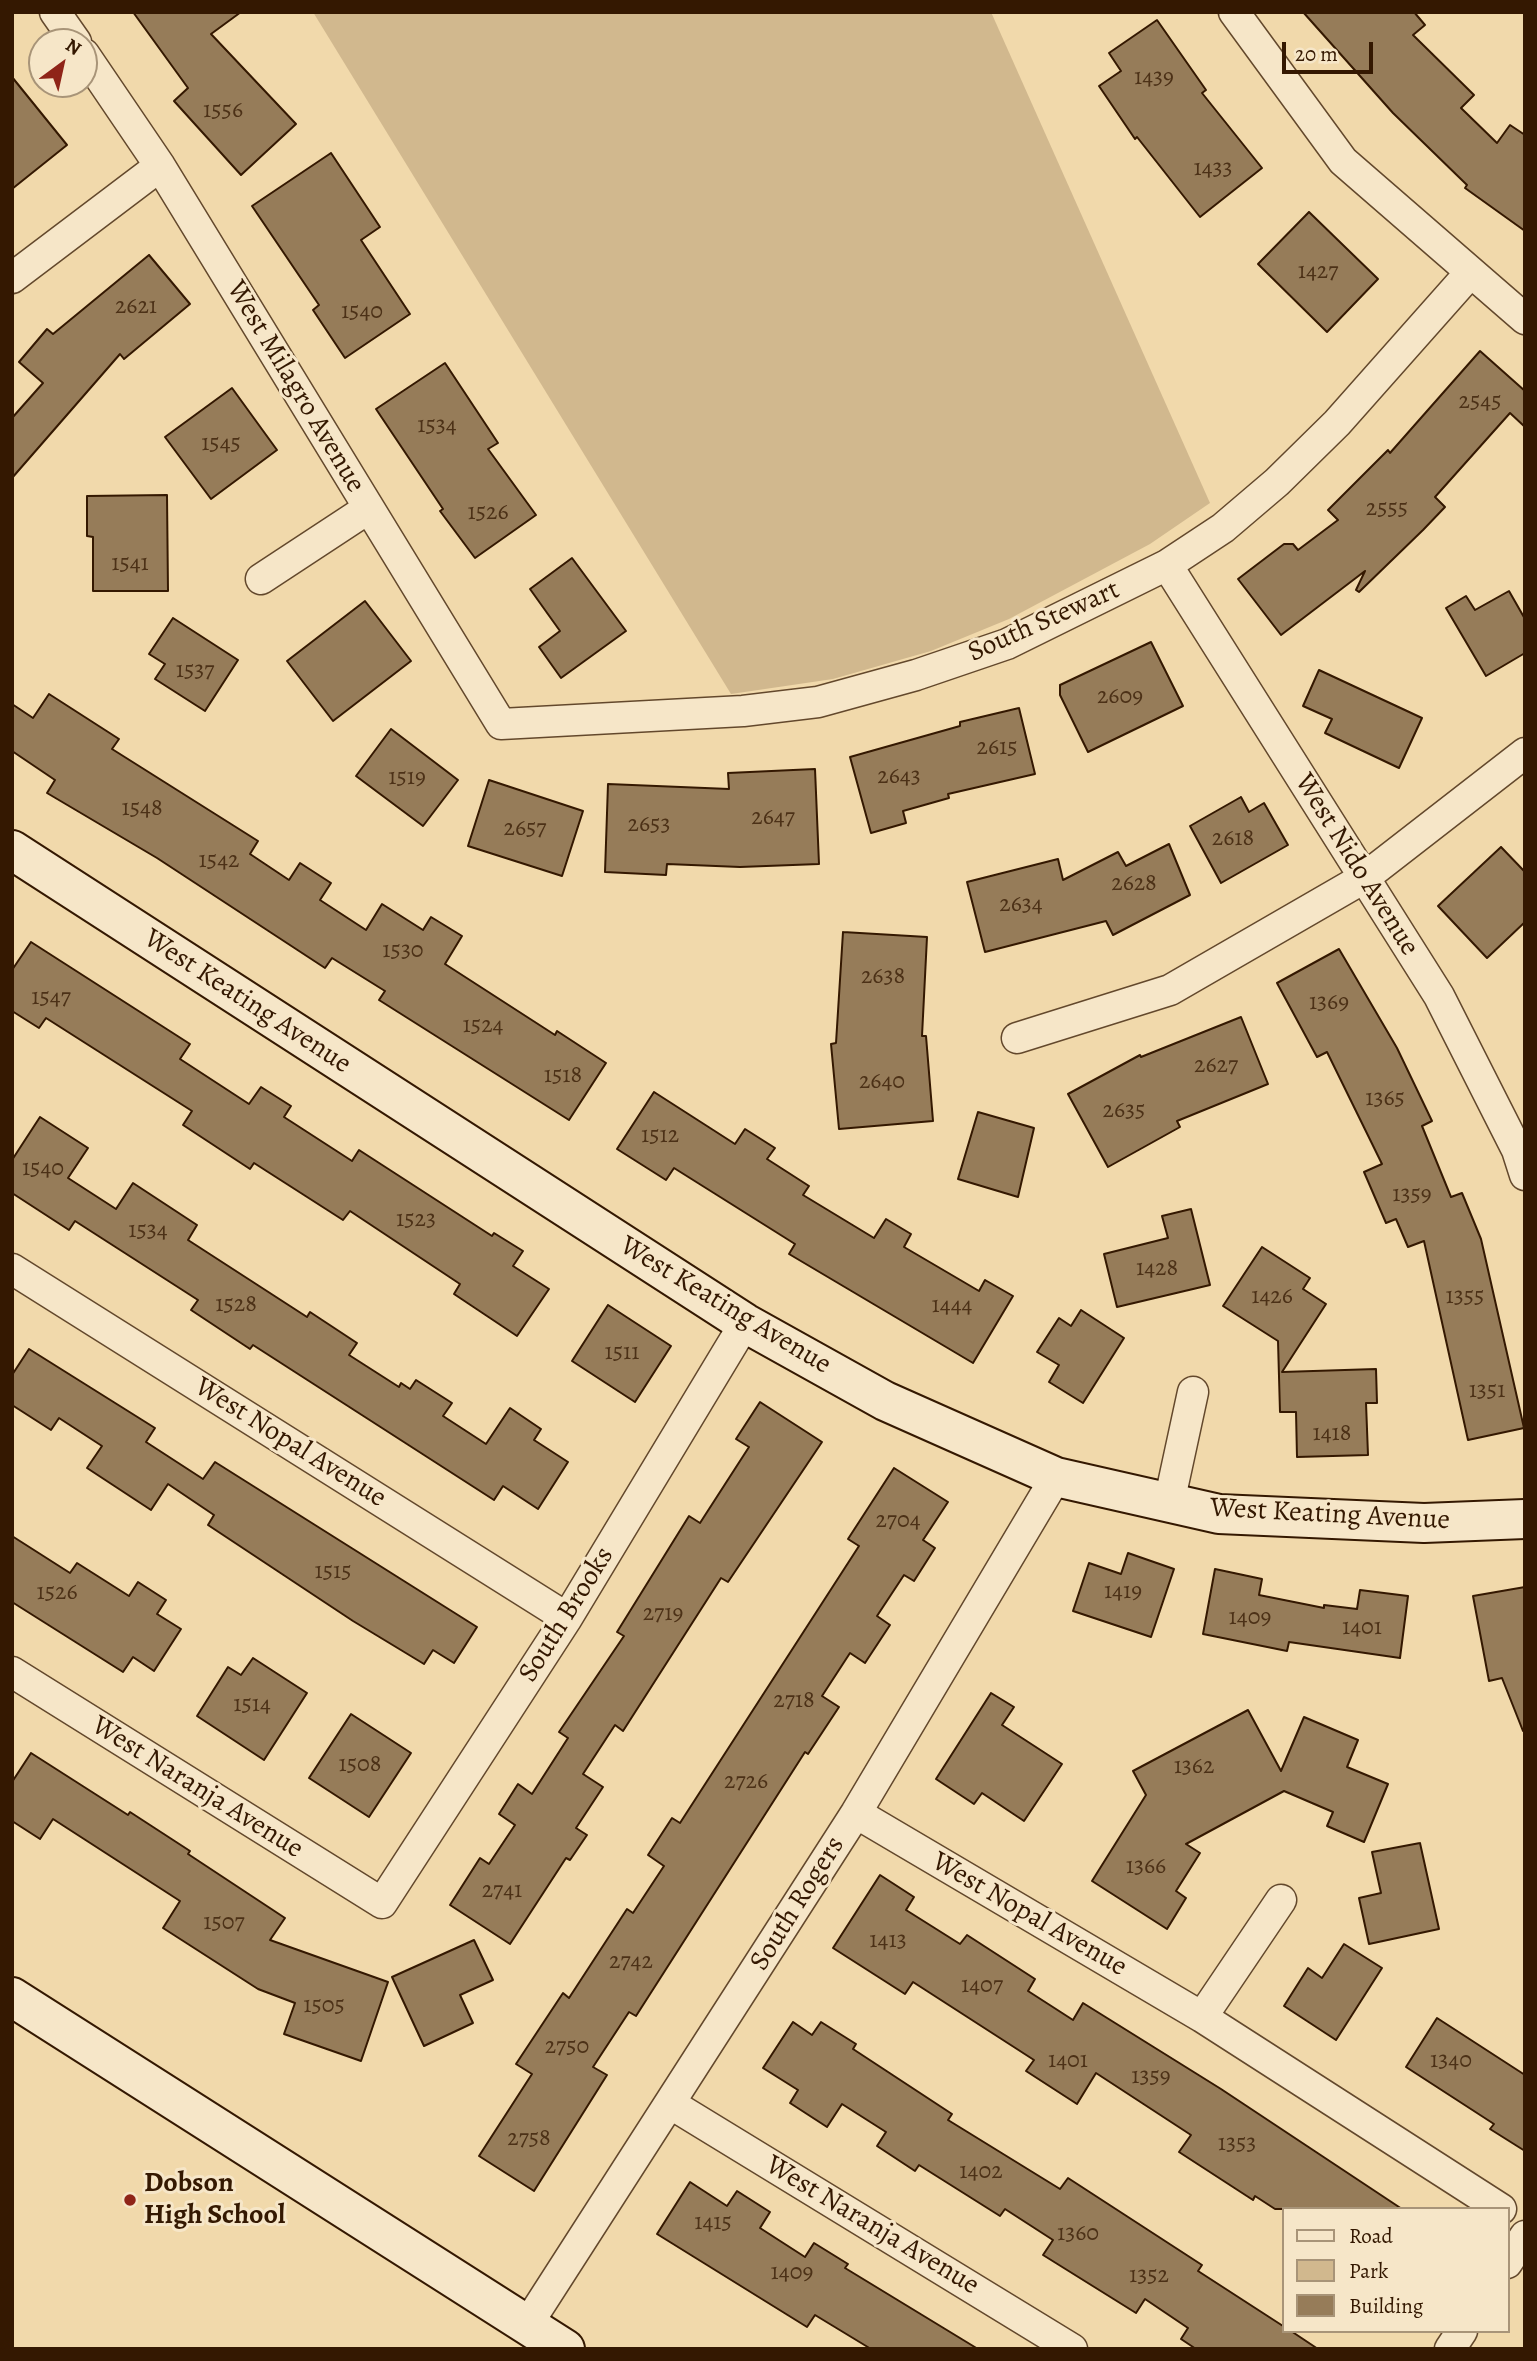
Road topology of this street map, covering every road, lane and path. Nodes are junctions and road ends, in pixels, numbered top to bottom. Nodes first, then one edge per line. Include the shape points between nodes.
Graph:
1 (55, 12) edge
2 (1234, 12) edge
3 (66, 28) edge
4 (98, 75) edge
5 (160, 166) junction
6 (1470, 273) junction
7 (12, 278) edge
8 (1525, 319) edge
9 (369, 509) junction
10 (1167, 565) junction
11 (261, 579) dead end
12 (501, 724) joint
13 (1525, 753) edge
14 (12, 850) edge
15 (1363, 878) junction
16 (1017, 1038) dead end
17 (1525, 1175) edge
18 (12, 1269) edge
19 (745, 1323) junction
20 (1193, 1392) dead end
21 (1056, 1477) junction
22 (1169, 1503) junction
23 (1525, 1519) edge
24 (567, 1618) junction
25 (12, 1672) edge
26 (856, 1813) junction
27 (1281, 1900) dead end
28 (382, 1903) joint
29 (12, 1997) edge
30 (1202, 2017) junction
31 (671, 2104) junction
32 (1498, 2207) edge
33 (1509, 2214) edge
34 (1525, 2224) edge
35 (1525, 2236) edge
36 (1509, 2260) edge
37 (527, 2325) junction
38 (1461, 2333) edge
39 (565, 2349) edge
40 (1072, 2349) edge
41 (1450, 2349) edge

1 - 3 street
2 - 6 street via 1343,161
4 - 5 street, West Milagro Avenue
5 - 7 street
5 - 9 street, West Milagro Avenue
6 - 8 street
6 - 10 street, South Stewart via 1337,423 1277,482 1223,528
9 - 11 street
9 - 12 street, West Milagro Avenue
10 - 12 street, South Stewart via 1007,644 818,702 743,711
10 - 15 street, West Nido Avenue
13 - 15 street
14 - 19 street, West Keating Avenue
15 - 16 street via 1170,990
15 - 17 street, West Nido Avenue via 1439,996 1517,1150
18 - 24 street, West Nopal Avenue
19 - 21 street, West Keating Avenue via 885,1401
19 - 24 street, South Brooks
20 - 22 street
21 - 22 street, West Keating Avenue
21 - 26 street, South Rogers
22 - 23 street, West Keating Avenue via 1219,1514 1424,1523
24 - 28 street, South Brooks
25 - 28 street, West Naranja Avenue
26 - 30 street, West Nopal Avenue
26 - 31 street, South Rogers
27 - 30 street
29 - 37 street
30 - 32 street, West Nopal Avenue
31 - 37 street, South Rogers
31 - 40 street, West Naranja Avenue
33 - 34 street
35 - 36 street
37 - 39 street
38 - 41 street

